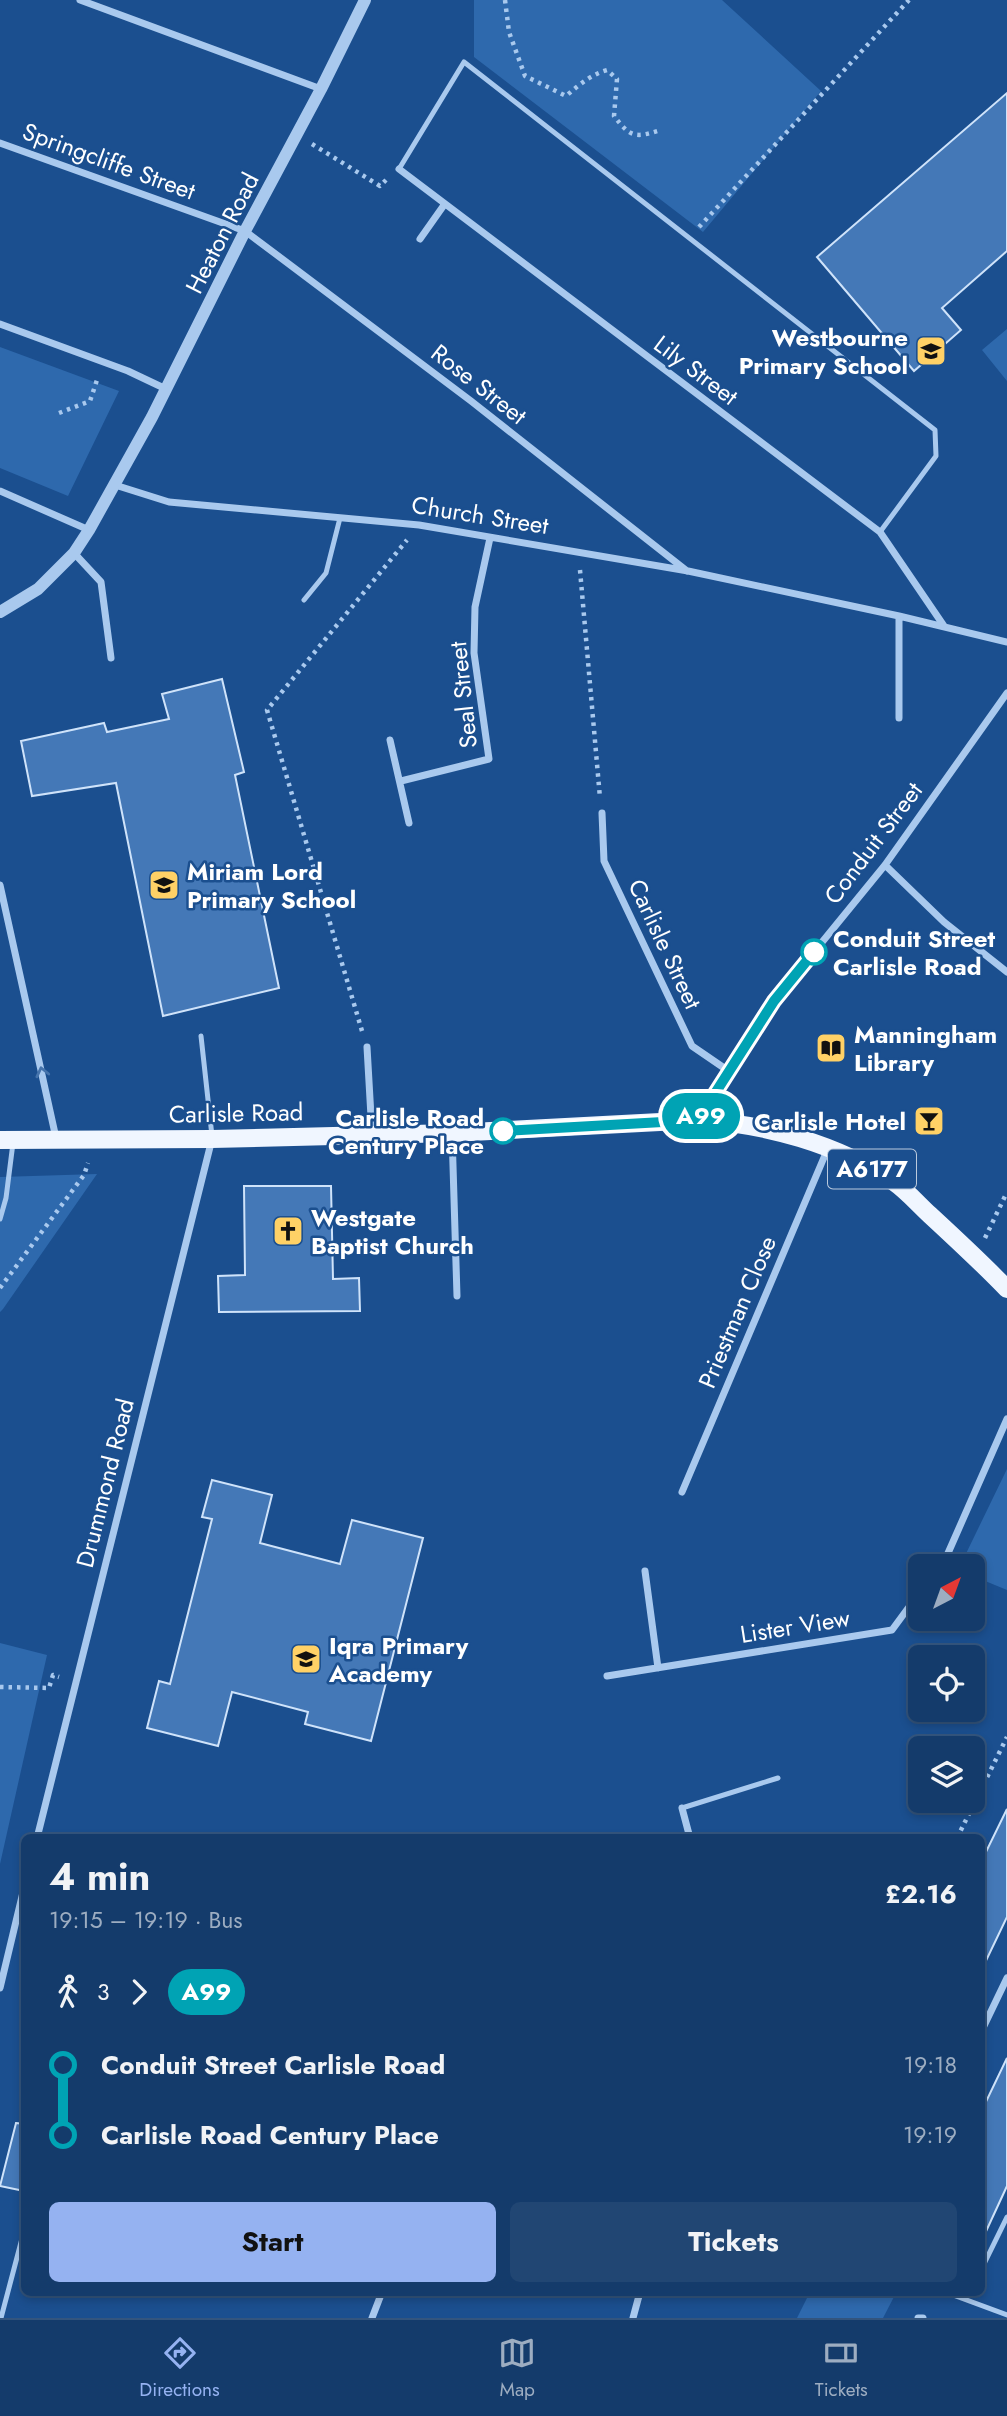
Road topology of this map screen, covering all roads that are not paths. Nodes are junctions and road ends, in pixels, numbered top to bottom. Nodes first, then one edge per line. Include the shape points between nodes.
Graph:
1 (80, 0) edge
2 (365, 0) edge
3 (321, 89) junction
4 (0, 143) edge
5 (399, 169) joint
6 (444, 205) junction
7 (245, 231) junction
8 (420, 239) dead end
9 (0, 324) edge
10 (166, 389) junction
11 (115, 485) junction
12 (0, 491) edge
13 (340, 517) junction
14 (89, 530) junction
15 (880, 532) junction
16 (490, 538) junction
17 (74, 553) junction
18 (688, 571) junction
19 (304, 600) dead end
20 (0, 611) edge
21 (899, 616) junction
22 (944, 627) junction
23 (1007, 642) edge
24 (111, 658) dead end
25 (1007, 692) edge
26 (899, 718) dead end
27 (390, 740) dead end
28 (401, 781) junction
29 (602, 813) road end
30 (409, 823) dead end
31 (885, 865) junction
32 (0, 885) edge
33 (1007, 972) edge
34 (201, 1036) dead end
35 (367, 1047) road end
36 (730, 1072) junction
37 (698, 1120) junction
38 (452, 1133) junction
39 (372, 1134) junction
40 (57, 1139) junction
41 (212, 1139) junction
42 (7, 1140) edge
43 (828, 1148) junction
44 (0, 1219) edge
45 (1007, 1289) edge
46 (457, 1296) dead end
47 (1007, 1419) edge
48 (682, 1492) dead end
49 (946, 1554) edge
50 (645, 1571) dead end
51 (908, 1608) edge
52 (658, 1668) junction
53 (607, 1676) dead end
54 (778, 1778) dead end
55 (682, 1808) joint
56 (38, 1834) edge
57 (689, 1834) edge
58 (21, 1900) edge
59 (1007, 1978) edge
60 (0, 1988) edge
61 (985, 2024) edge
62 (1007, 2217) edge
63 (21, 2242) edge
64 (985, 2262) edge
65 (380, 2296) edge
66 (639, 2296) edge
67 (955, 2296) edge
68 (968, 2296) edge
69 (966, 2300) junction
70 (1007, 2315) edge
71 (1, 2318) edge
72 (372, 2318) edge
73 (633, 2318) edge

1 - 3 street
2 - 3 street, Heaton Road
3 - 7 street, Heaton Road
4 - 7 street, Springcliffe Street
5 - 6 street, Lily Street
5 - 15 lane via 464,62 935,430 936,456
6 - 8 street
6 - 15 street, Lily Street
7 - 10 street, Heaton Road
7 - 18 street, Rose Street
9 - 10 street
10 - 11 street, Heaton Road
11 - 13 street, Church Street via 169,502
11 - 14 street
12 - 14 street
13 - 16 street, Church Street
13 - 19 lane via 326,573
14 - 17 street
15 - 22 street, Lily Street
16 - 18 street, Church Street
16 - 28 street, Seal Street via 475,607 474,653 489,759
17 - 20 street via 38,589
17 - 24 street via 101,582
18 - 21 street, Church Street
21 - 22 street, Church Street
21 - 26 street
22 - 23 street, Church Street
25 - 31 street, Conduit Street
27 - 28 street
28 - 30 street
29 - 36 street, Carlisle Street via 604,861 692,1046
31 - 33 street via 944,922
31 - 36 street, Conduit Street via 774,1001
40 -> 32 street
34 - 41 lane
35 - 39 street
36 - 37 street, Conduit Street
37 - 38 main road, Carlisle Road / A6177
37 - 43 main road, Carlisle Road / A6177 via 730,1122
38 - 39 main road, Carlisle Road / A6177
38 - 46 street
39 - 41 main road, Carlisle Road / A6177
40 - 41 main road, Carlisle Road / A6177
40 - 42 main road, Carlisle Road / A6177
41 - 56 street, Drummond Road
42 - 44 lane via 6,1198
43 - 45 main road, Carlisle Road / A6177 via 896,1183
43 - 48 street, Priestman Close
47 - 49 street
50 - 52 street
51 - 52 street, Lister View via 892,1630
52 - 53 street, Lister View
54 - 55 lane
55 - 57 street
58 - 60 street
59 - 61 street
62 - 64 lane
63 - 71 lane
65 - 72 street
66 - 73 street
67 - 69 lane
68 - 69 lane
69 - 70 lane

